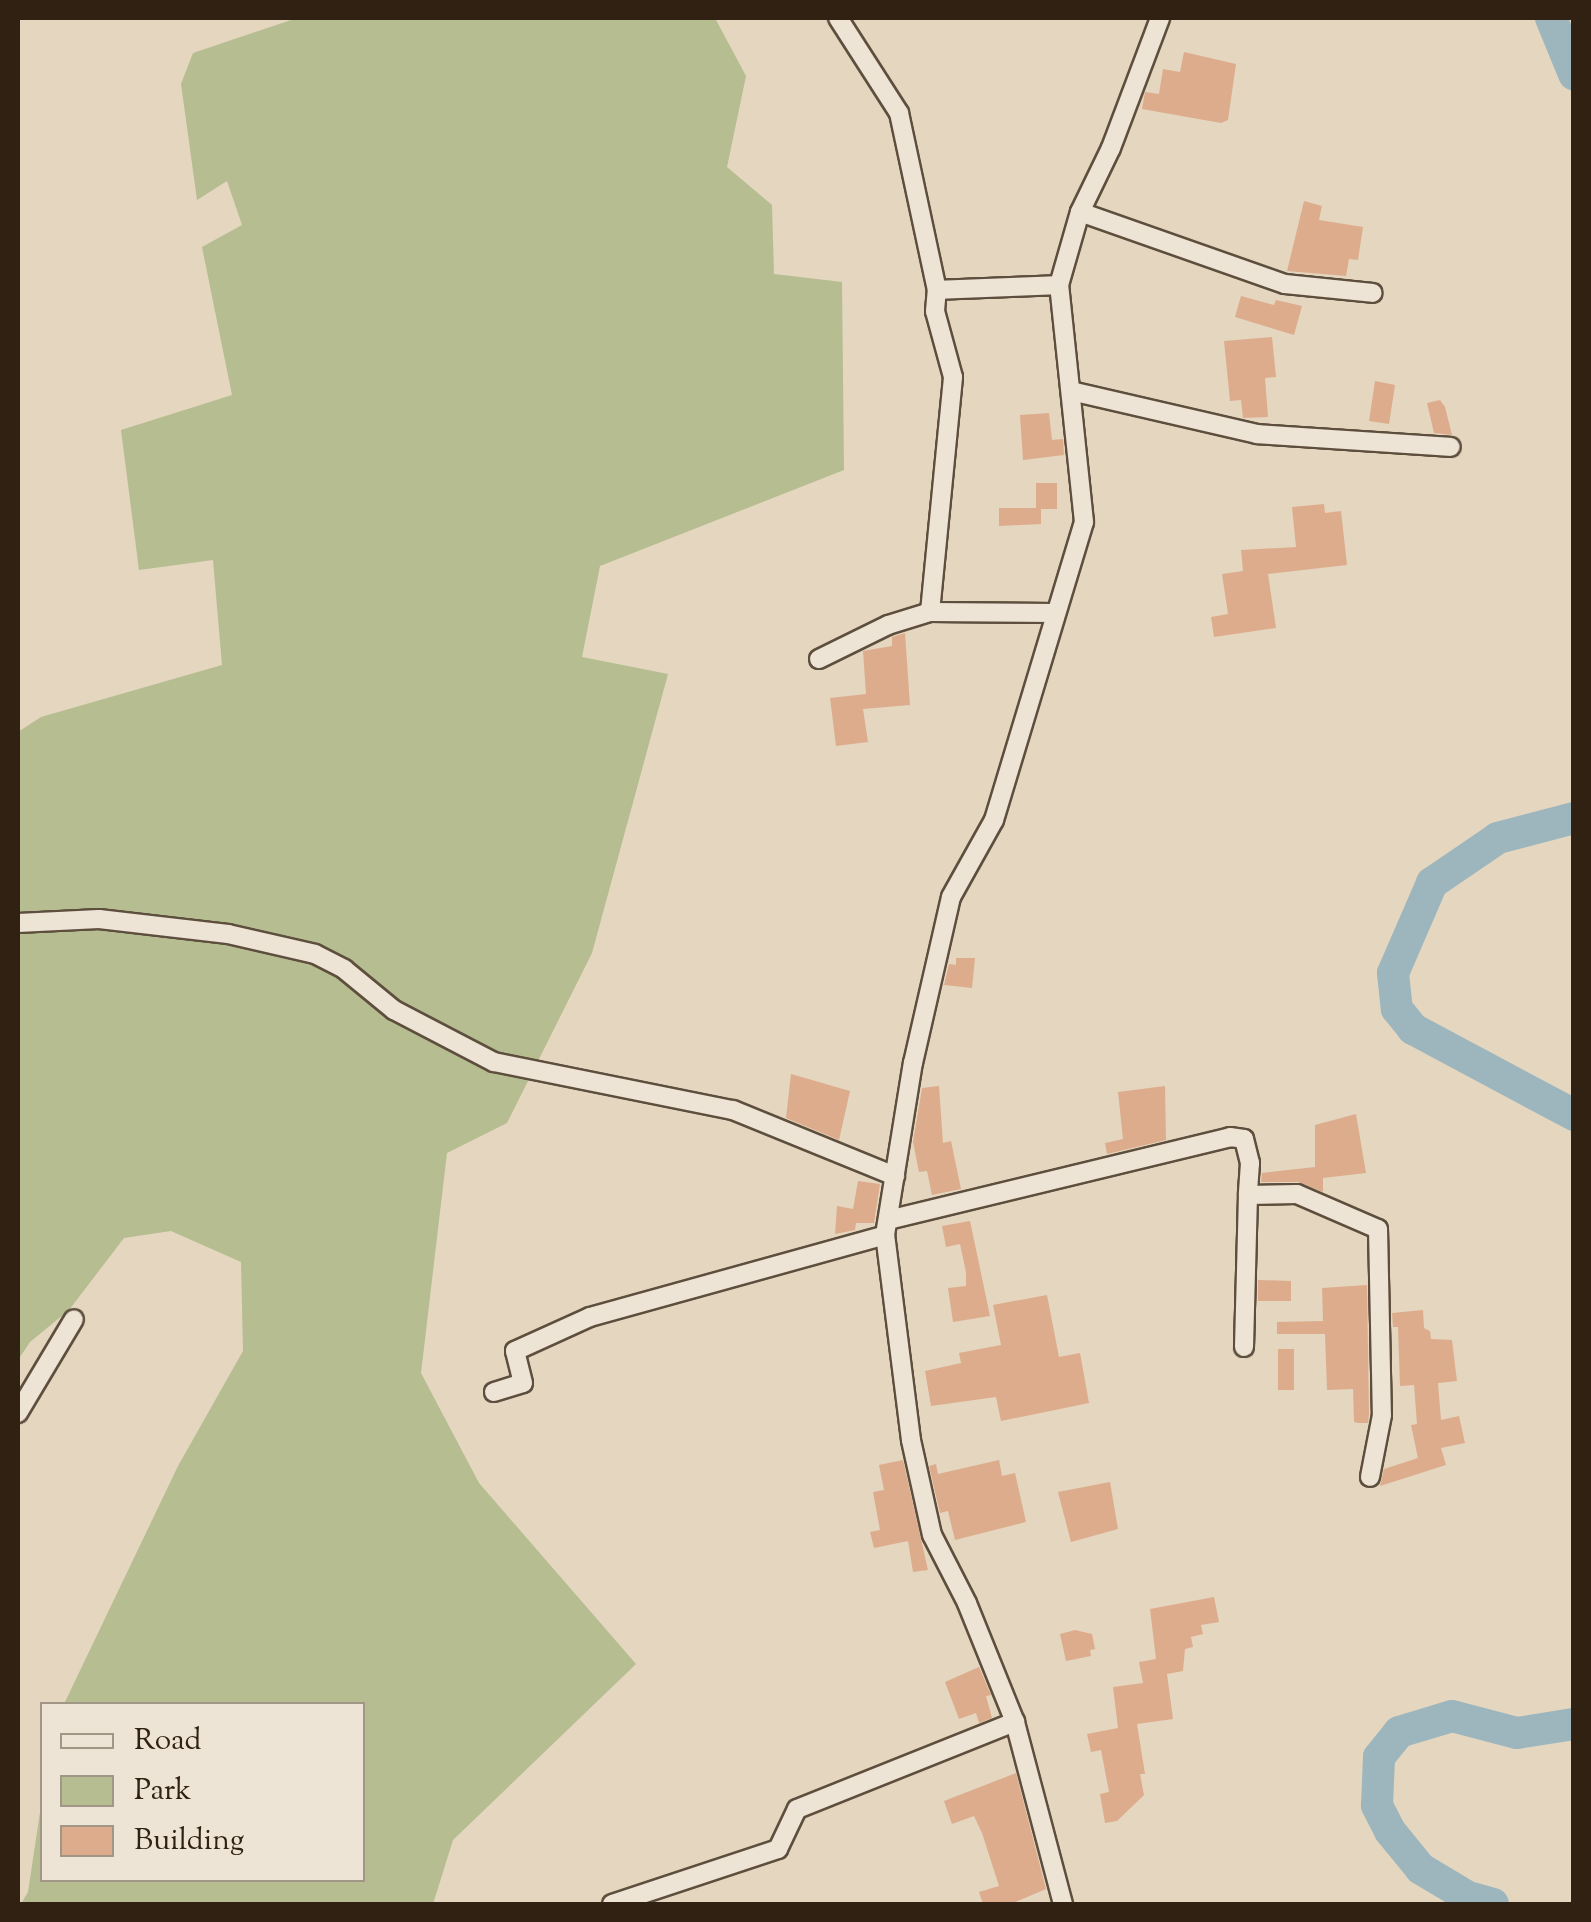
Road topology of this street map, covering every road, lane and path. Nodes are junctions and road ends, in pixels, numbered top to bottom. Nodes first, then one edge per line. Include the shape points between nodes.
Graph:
1 (838, 18) edge
2 (1160, 18) edge
3 (1080, 212) junction
4 (1059, 285) junction
5 (937, 290) junction
6 (1373, 293) dead end
7 (1071, 391) junction
8 (1451, 447) dead end
9 (930, 612) junction
10 (1055, 613) junction
11 (819, 660) dead end
12 (18, 922) edge
13 (895, 1176) junction
14 (1248, 1195) junction
15 (887, 1228) junction
16 (74, 1320) dead end
17 (1244, 1347) dead end
18 (494, 1392) dead end
19 (18, 1413) edge
20 (1370, 1477) dead end
21 (1015, 1722) junction
22 (612, 1904) edge
23 (1063, 1904) edge

1 - 5 street via 899,113
2 - 3 street
3 - 4 street
3 - 6 street via 1285,284
4 - 5 street
4 - 7 street
5 - 9 street via 935,312 953,376
7 - 8 street via 1257,434
7 - 10 street via 1084,522
9 - 10 street
9 - 11 street
10 - 13 street via 994,820 951,897
12 - 13 street via 99,919 228,934 315,954 394,1010 494,1062 733,1110
13 - 15 street
14 - 15 street via 1244,1139 1230,1137
14 - 17 street
14 - 20 street via 1296,1194 1378,1229 1382,1415
15 - 18 street via 590,1317 515,1351 523,1383
15 - 21 street via 911,1440 932,1535
16 - 19 street
21 - 22 street via 797,1808 778,1849
21 - 23 street

